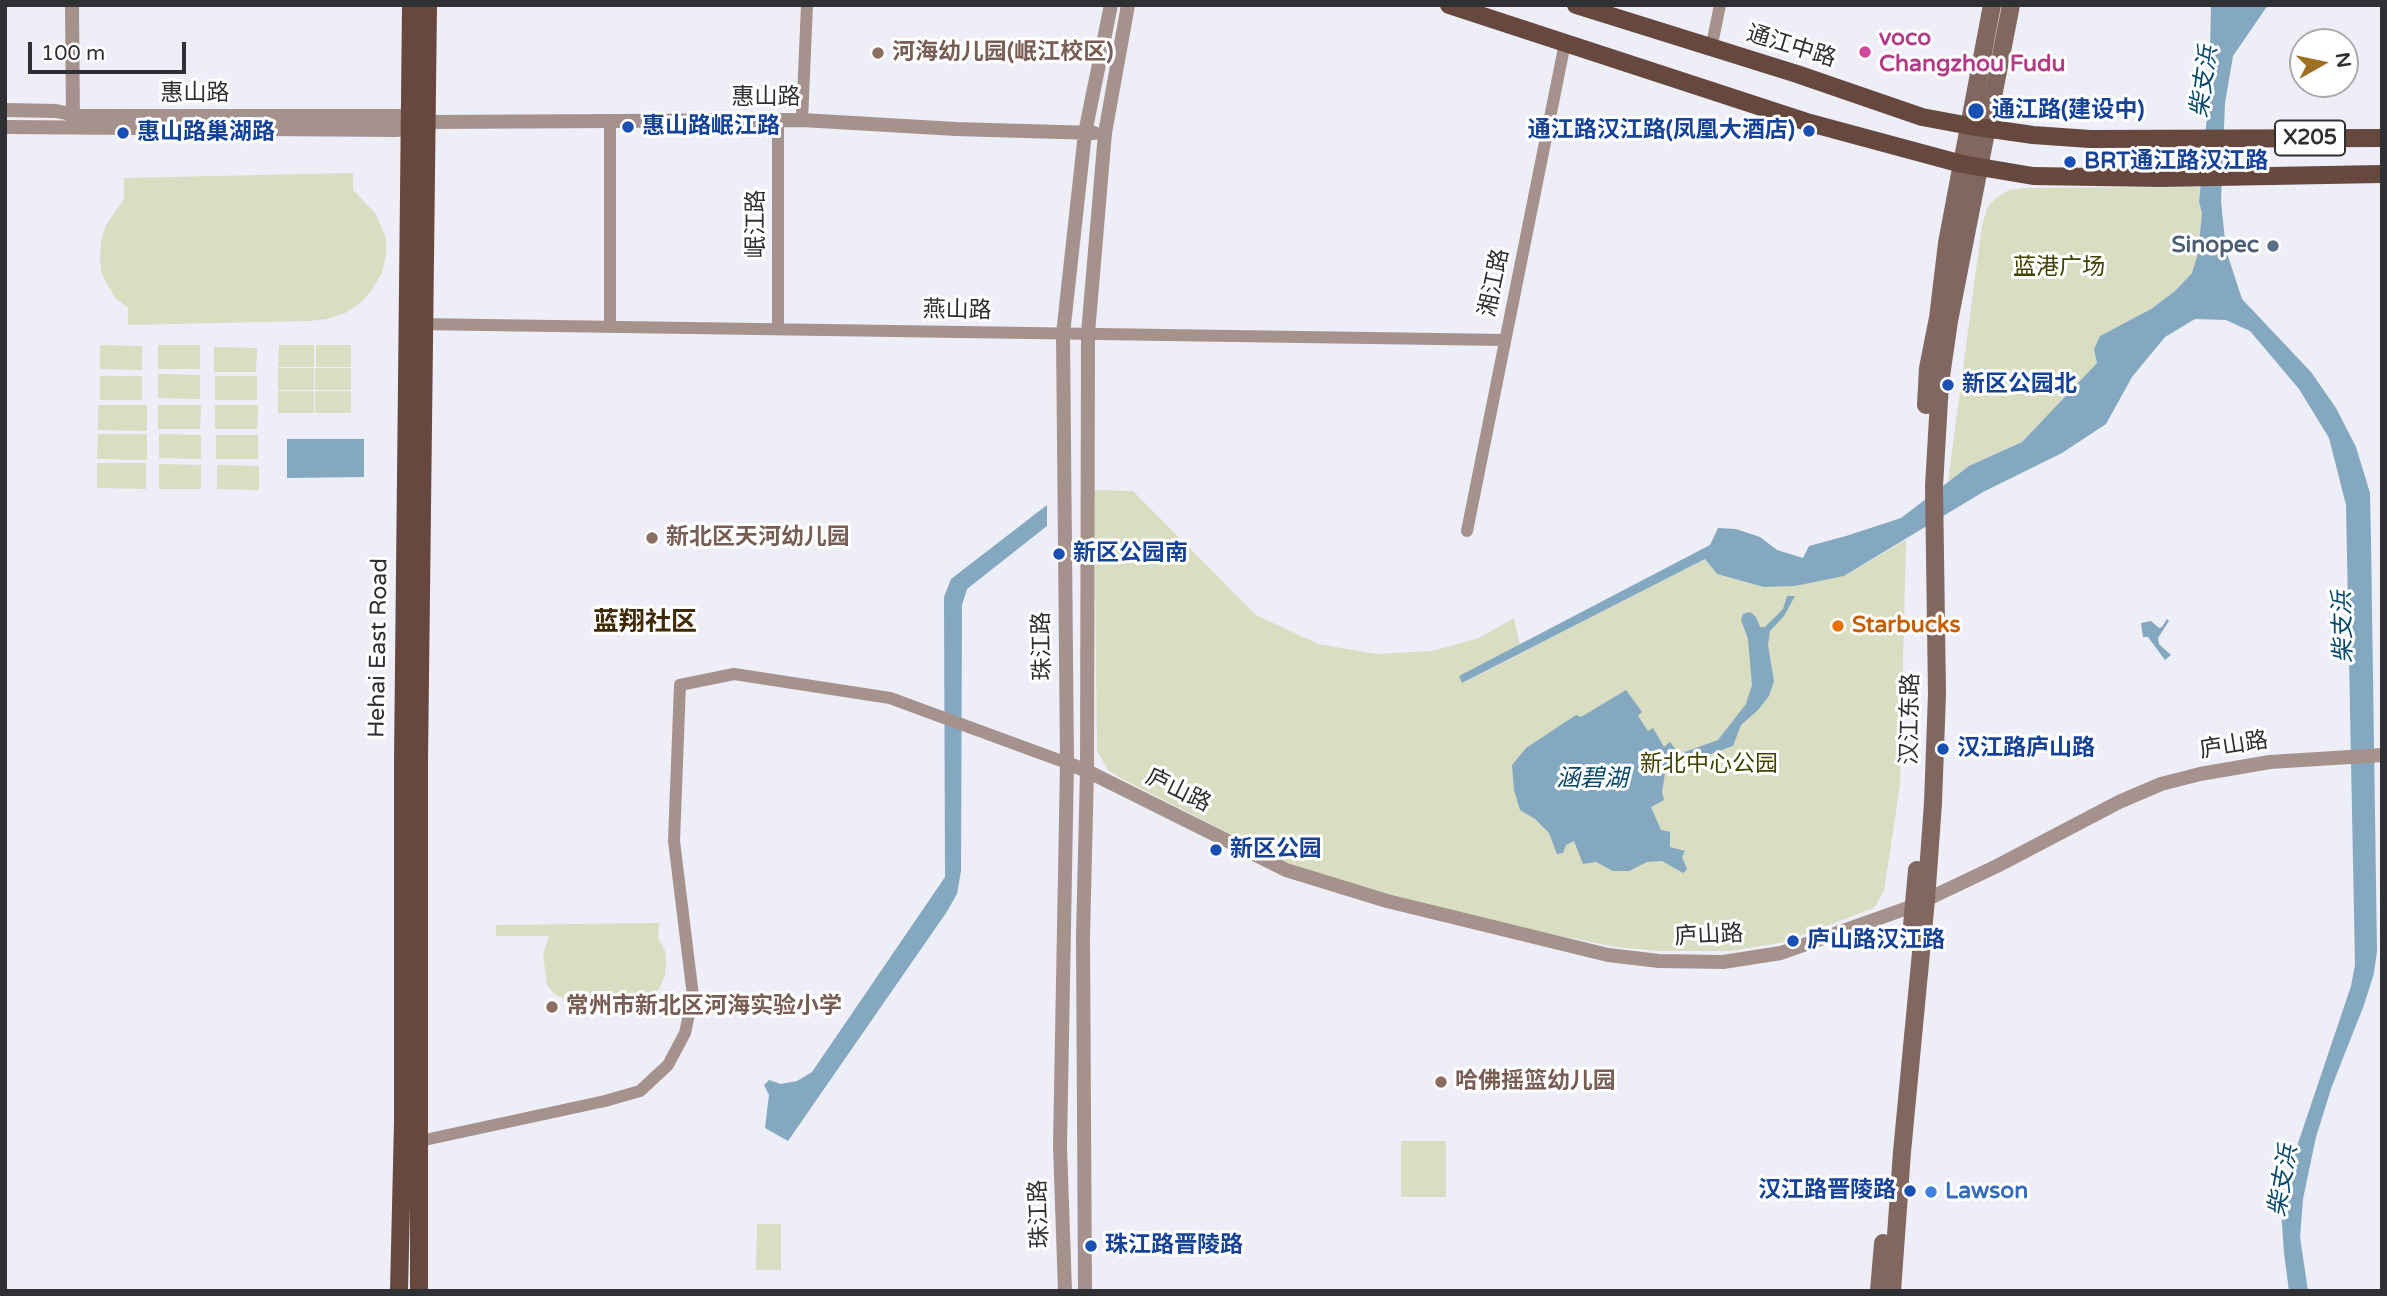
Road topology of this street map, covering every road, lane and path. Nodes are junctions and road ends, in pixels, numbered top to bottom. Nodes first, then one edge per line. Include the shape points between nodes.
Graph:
1 (72, 5) edge
2 (411, 5) edge
3 (428, 5) edge
4 (807, 5) edge
5 (1111, 5) edge
6 (1128, 5) edge
7 (1449, 5) edge
8 (1576, 5) edge
9 (1720, 5) edge
10 (1992, 5) edge
11 (2011, 5) edge
12 (1566, 43) junction
13 (1711, 49) junction
14 (5, 110) edge
15 (802, 120) junction
16 (73, 121) junction
17 (610, 121) junction
18 (778, 121) junction
19 (416, 123) junction
20 (5, 127) edge
21 (1978, 127) junction
22 (1086, 133) junction
23 (1105, 133) junction
24 (2382, 138) edge
25 (1974, 160) junction
26 (2382, 174) edge
27 (416, 323) junction
28 (610, 326) junction
29 (778, 328) junction
30 (1088, 333) junction
31 (1063, 334) junction
32 (1505, 340) junction
33 (1467, 531) dead end
34 (2382, 755) edge
35 (1067, 763) junction
36 (1087, 771) junction
37 (1920, 903) junction
38 (420, 1142) junction
39 (399, 1291) edge
40 (419, 1291) edge
41 (1065, 1291) edge
42 (1084, 1291) edge
43 (1879, 1291) edge
44 (1892, 1291) edge

1 - 16 street
2 - 19 main road, Hehai East Road
3 - 19 main road, Hehai East Road
4 - 15 street
5 - 22 street, 珠江路
6 - 23 street, 珠江路
7 - 12 main road
8 - 13 main road, 通江中路
9 - 13 street
10 - 21 main road
11 - 21 main road
12 - 25 main road via 1810,123
12 - 32 street, 湘江路
13 - 21 main road, 通江中路 via 1922,117
14 - 16 street, 惠山路 via 56,111
15 - 18 street, 惠山路
15 - 22 street, 惠山路
16 - 19 street, 惠山路 via 81,116
16 - 20 street, 惠山路
17 - 18 street, 惠山路
17 - 19 street, 惠山路
17 - 28 street
18 - 29 street, 岷江路
19 - 27 main road, Hehai East Road
21 - 24 main road, 通江中路 / X205 via 2090,139
21 - 25 main road, 汉江东路
22 - 23 street, 惠山路
22 - 31 street, 珠江路
23 - 30 street, 珠江路
25 - 26 main road, X205 via 2033,176
25 - 37 main road, 汉江东路 via 1940,383 1929,491
27 - 28 street, 燕山路
27 - 38 main road, Hehai East Road
27 - 39 main road, Hehai East Road
28 - 29 street, 燕山路
29 - 31 street, 燕山路
30 - 31 street, 燕山路
30 - 32 street, 燕山路
30 - 36 street, 珠江路
31 - 35 street, 珠江路
32 - 33 street, 湘江路
34 - 37 street, 庐山路 via 2270,762 2161,784
35 - 36 street, 庐山路
35 - 38 street via 890,698 734,674 681,685 674,841 693,996 685,1033 668,1065 640,1091
35 - 41 street, 珠江路 via 1060,1146
36 - 37 street, 庐山路 via 1286,870 1422,911 1608,955 1723,962 1769,955
36 - 42 street, 珠江路
37 - 43 main road, 汉江东路
37 - 44 main road, 汉江东路
38 - 40 main road, Hehai East Road

